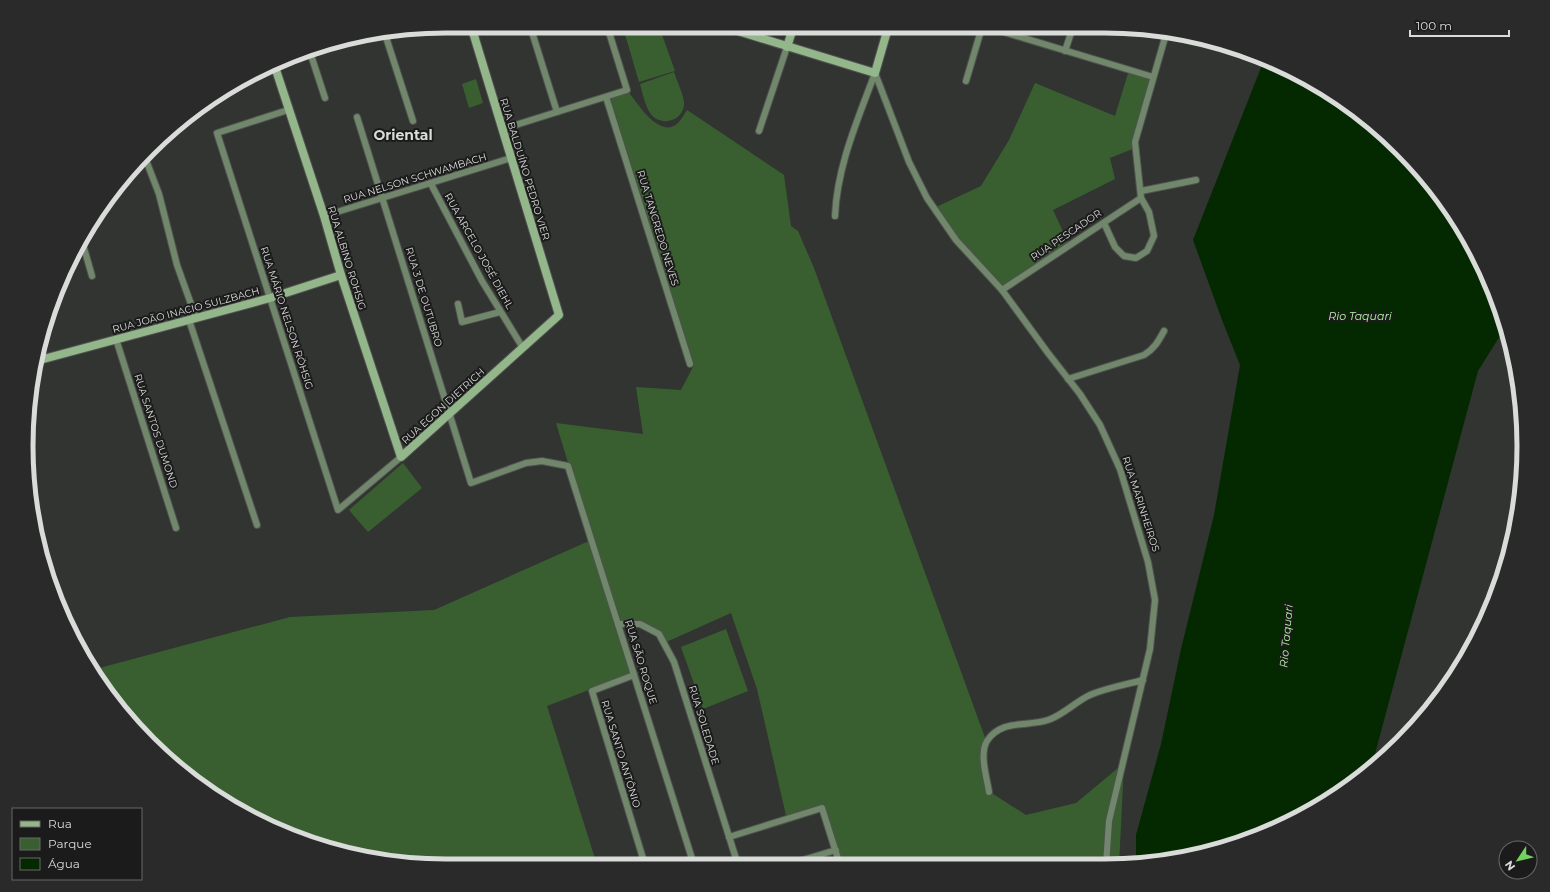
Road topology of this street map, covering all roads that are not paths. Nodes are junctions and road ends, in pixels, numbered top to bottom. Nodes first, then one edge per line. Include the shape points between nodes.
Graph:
1 (473, 33) edge
2 (533, 33) edge
3 (609, 33) edge
4 (744, 33) edge
5 (791, 33) edge
6 (887, 33) edge
7 (980, 33) edge
8 (1006, 33) edge
9 (1071, 33) edge
10 (386, 38) edge
11 (1165, 38) edge
12 (787, 47) junction
13 (1065, 51) junction
14 (311, 56) edge
15 (276, 70) edge
16 (875, 73) junction
17 (1153, 77) junction
18 (966, 81) dead end
19 (606, 97) junction
20 (325, 98) dead end
21 (288, 110) junction
22 (557, 112) junction
23 (356, 117) dead end
24 (413, 121) dead end
25 (503, 129) junction
26 (759, 131) dead end
27 (511, 158) junction
28 (147, 162) edge
29 (1196, 180) dead end
30 (431, 184) junction
31 (1141, 194) junction
32 (383, 198) junction
33 (324, 216) junction
34 (835, 216) dead end
35 (1104, 223) junction
36 (84, 248) edge
37 (341, 275) junction
38 (92, 276) dead end
39 (1002, 290) junction
40 (270, 298) junction
41 (458, 304) dead end
42 (500, 312) junction
43 (559, 315) joint
44 (193, 319) junction
45 (1164, 331) dead end
46 (116, 339) junction
47 (523, 348) junction
48 (42, 359) edge
49 (690, 364) dead end
50 (1068, 379) junction
51 (450, 414) junction
52 (401, 457) junction
53 (568, 466) joint
54 (338, 510) joint
55 (257, 525) dead end
56 (176, 528) dead end
57 (618, 624) junction
58 (634, 675) junction
59 (1143, 680) junction
60 (989, 792) dead end
61 (729, 837) junction
62 (836, 850) junction
63 (643, 859) edge
64 (692, 859) edge
65 (736, 859) edge
66 (806, 859) edge
67 (838, 859) edge
68 (1106, 859) edge

1 - 25 street, RUA BALDUÍNO PEDRO VIER
2 - 22 street
3 - 19 street via 627,90
4 - 12 street
5 - 12 street
6 - 16 street
7 - 18 street
8 - 13 street
9 - 13 street
10 - 24 street
11 - 17 street
12 - 16 street
12 - 26 street
13 - 17 street
14 - 20 street
15 - 21 street, RUA ALBINO ROHSIG
16 - 34 street via 849,146
16 - 39 street, RUA MARINHEIROS via 909,162 927,198 956,240
17 - 31 street via 1134,142
19 - 22 street
19 - 49 street, RUA TANCREDO NEVES
21 - 33 street, RUA ALBINO ROHSIG
21 - 40 street, RUA MÁRIO NELSON RÖHSIG via 217,133
22 - 25 street
23 - 32 street, RUA 3 DE OUTUBRO
25 - 27 street, RUA BALDUÍNO PEDRO VIER
27 - 30 street, RUA NELSON SCHWAMBACH
27 - 43 street, RUA BALDUÍNO PEDRO VIER
28 - 44 street via 159,194
29 - 31 street
30 - 32 street, RUA NELSON SCHWAMBACH
30 - 42 street, RUA ARCELO JOSÉ DIEHL
31 - 35 street, RUA PESCADOR
31 - 35 street via 1149,212 1154,236 1147,251 1136,258 1124,256 1115,247
32 - 33 street, RUA NELSON SCHWAMBACH
32 - 51 street, RUA 3 DE OUTUBRO
33 - 37 street, RUA ALBINO ROHSIG
35 - 39 street, RUA PESCADOR
36 - 38 street
37 - 40 street, RUA JOÃO INACIO SULZBACH
37 - 52 street, RUA ALBINO ROHSIG
39 - 50 street, RUA MARINHEIROS
40 - 44 street, RUA JOÃO INACIO SULZBACH
40 - 54 street, RUA MÁRIO NELSON RÖHSIG
41 - 42 street via 462,322
42 - 47 street, RUA ARCELO JOSÉ DIEHL
43 - 47 street, RUA EGON DIETRICH
44 - 46 street, RUA JOÃO INACIO SULZBACH
44 - 55 street
45 - 50 street via 1158,344 1144,355
46 - 48 street, RUA JOÃO INACIO SULZBACH
46 - 56 street, RUA SANTOS DUMOND
47 - 51 street, RUA EGON DIETRICH
50 - 59 street, RUA MARINHEIROS via 1109,441 1148,562 1155,600 1150,649
51 - 52 street, RUA EGON DIETRICH
51 - 53 street, RUA 3 DE OUTUBRO via 471,483 526,463 542,461
52 - 54 street, RUA EGON DIETRICH
53 - 57 street, RUA SÃO ROQUE
57 - 58 street, RUA SÃO ROQUE
57 - 61 street, RUA SOLEDADE via 640,624 659,634 674,662
58 - 63 street, RUA SANTO ANTÔNIO via 592,691
58 - 64 street, RUA SÃO ROQUE
59 - 60 street via 1090,695 1056,717 1008,726 993,734 986,743 983,761
59 - 68 street, RUA MARINHEIROS via 1109,821
61 - 62 street via 822,808
61 - 65 street, RUA SOLEDADE
62 - 66 street
62 - 67 street

